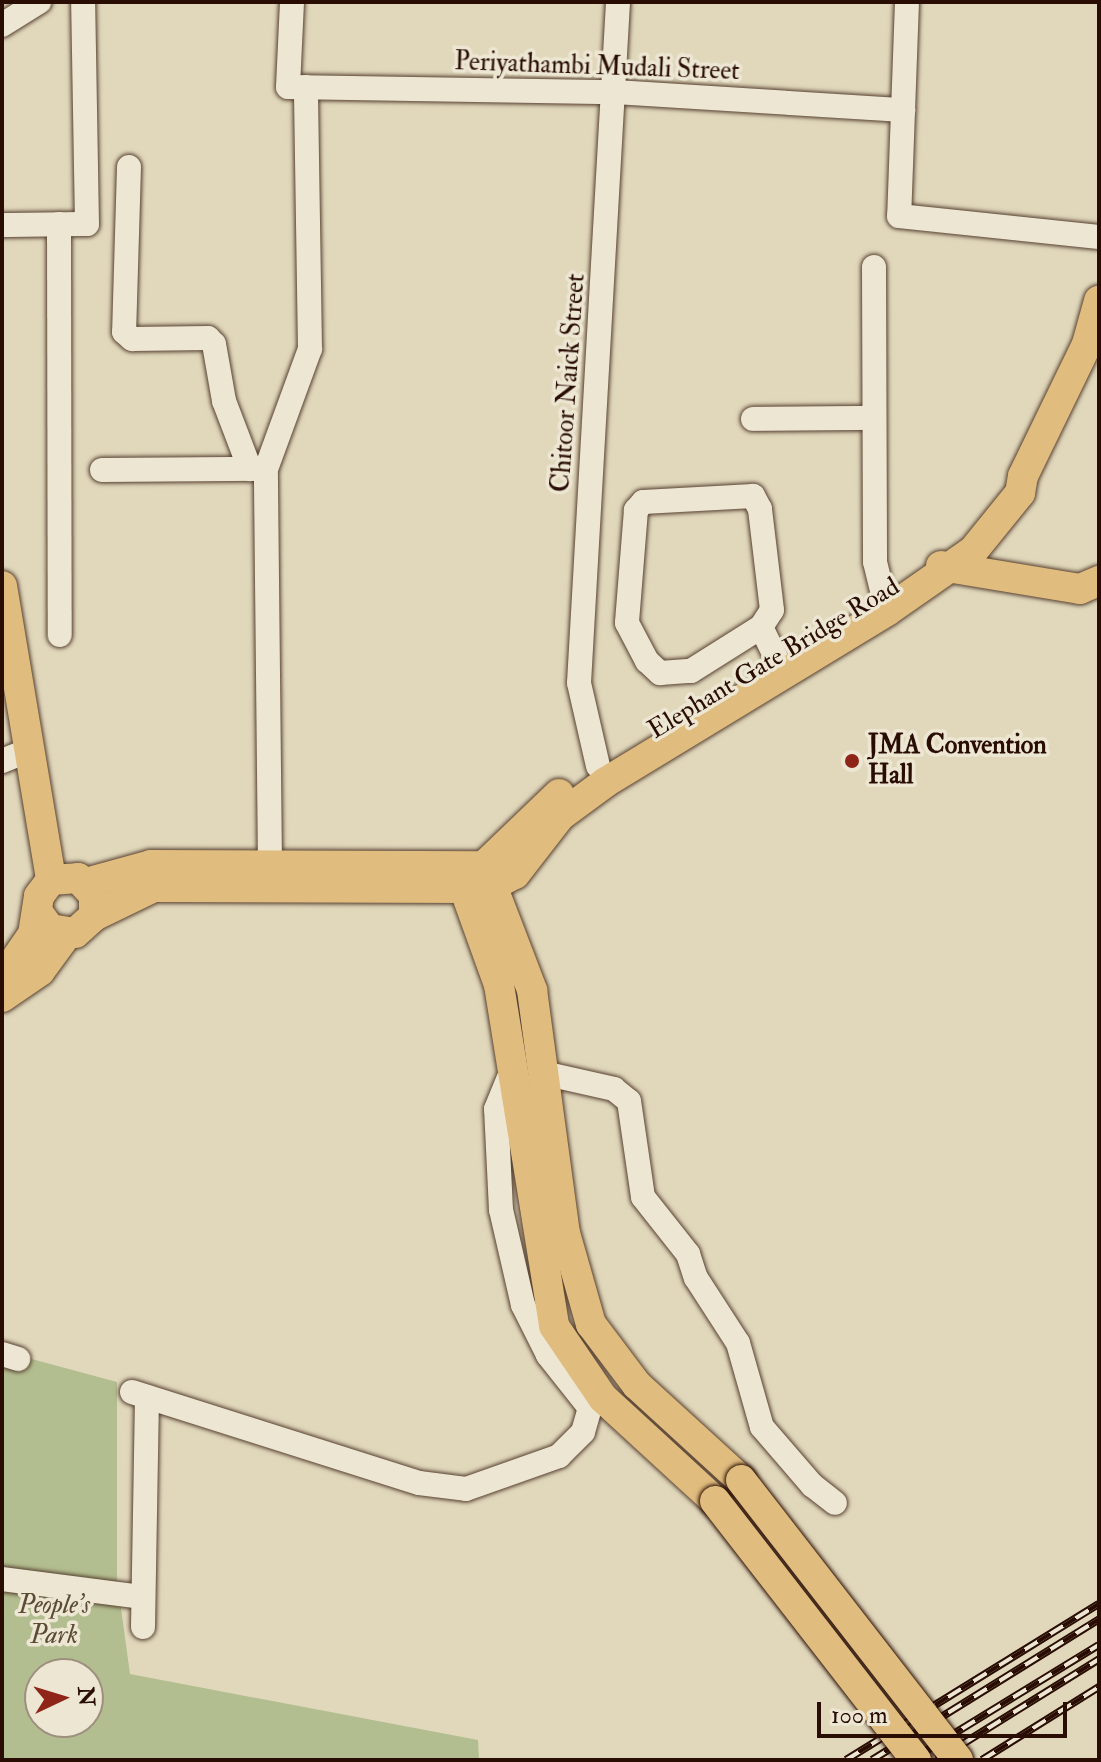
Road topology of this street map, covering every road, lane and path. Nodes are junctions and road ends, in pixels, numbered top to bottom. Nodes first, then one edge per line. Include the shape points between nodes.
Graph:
1 (39, 2) edge
2 (83, 2) edge
3 (292, 2) edge
4 (618, 2) edge
5 (907, 2) edge
6 (2, 25) edge
7 (297, 87) junction
8 (615, 92) junction
9 (903, 110) junction
10 (129, 167) dead end
11 (59, 224) junction
12 (2, 225) edge
13 (1099, 237) edge
14 (874, 267) dead end
15 (1098, 308) edge
16 (872, 418) junction
17 (753, 419) dead end
18 (258, 469) junction
19 (102, 470) dead end
20 (951, 558) junction
21 (1096, 581) edge
22 (2, 586) edge
23 (885, 602) junction
24 (761, 627) junction
25 (60, 635) dead end
26 (776, 658) junction
27 (14, 756) edge
28 (598, 766) junction
29 (270, 865) junction
30 (469, 878) junction
31 (51, 880) junction
32 (86, 883) junction
33 (40, 915) junction
34 (94, 916) junction
35 (67, 934) junction
36 (2, 979) edge
37 (2, 997) edge
38 (512, 1070) junction
39 (543, 1073) junction
40 (541, 1170) junction
41 (835, 1503) dead end
42 (2, 1579) edge
43 (143, 1597) junction
44 (143, 1627) dead end
45 (916, 1760) edge
46 (958, 1760) edge

1 - 6 street
2 - 11 street via 87,224
3 - 7 street
4 - 8 street, Chitoor Naick Street
5 - 9 street
7 - 8 street, Periyathambi Mudali Street
7 - 18 street via 310,349
8 - 9 street, Periyathambi Mudali Street
8 - 28 street, Chitoor Naick Street via 579,683
9 - 13 street via 899,216
10 - 18 street via 124,332 132,339 208,338 214,344 224,401
11 - 12 street
11 - 25 street
14 - 16 street
15 - 20 main road via 1020,493
16 - 17 street
16 - 23 street via 875,562
18 - 19 street
18 - 29 street
20 - 21 main road via 1080,589
20 - 23 main road
22 - 27 main road
23 - 26 main road, Elephant Gate Bridge Road
23 - 30 main road via 606,782 560,816 515,874
24 - 24 street via 691,671 660,673 647,661 627,623 636,510 643,502 753,496 760,509 772,610
24 - 26 street
26 - 28 main road, Elephant Gate Bridge Road
27 - 31 main road
28 - 30 main road, Elephant Gate Bridge Road via 551,800
29 - 30 main road
29 - 32 main road via 151,865
30 - 34 main road via 154,887
30 - 38 main road via 499,985
30 - 39 main road via 532,990
31 - 32 main road via 69,876
31 - 33 main road via 39,896
32 - 34 main road via 94,895
33 - 35 main road via 50,929
33 - 36 main road
34 - 35 main road via 83,929
35 - 37 main road via 40,971
38 - 40 main road
38 - 43 street via 496,1109 501,1210 520,1292 548,1355 590,1408 583,1432 559,1456 466,1489 419,1483 139,1394
39 - 40 main road
39 - 41 street via 614,1089 629,1101 643,1197 688,1254 696,1278 738,1343 762,1427 812,1485
40 - 45 main road, bridge via 554,1326 603,1398 715,1501
40 - 46 main road, bridge via 591,1324 637,1385 741,1480
42 - 43 street
43 - 44 street

